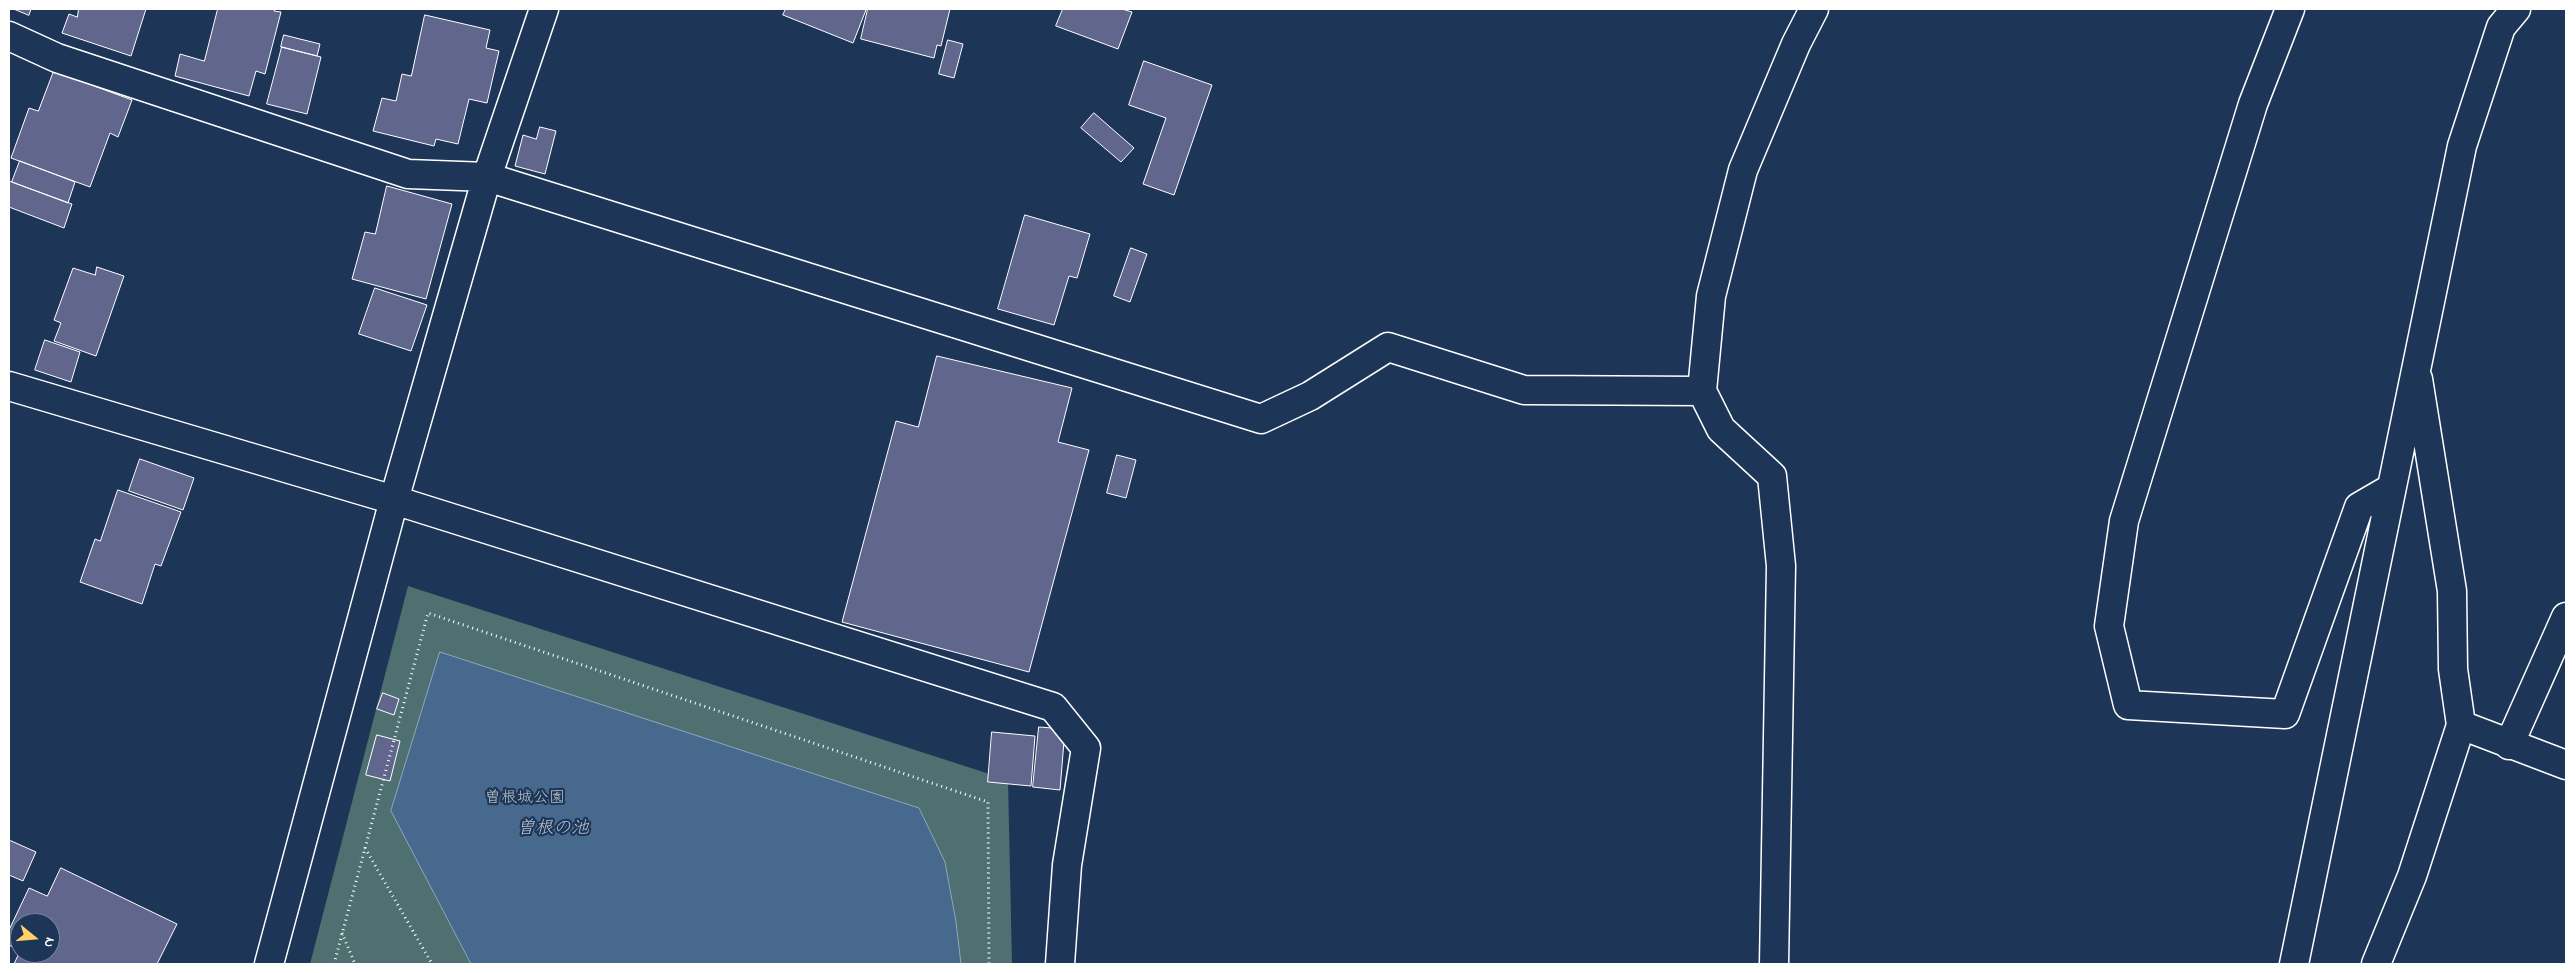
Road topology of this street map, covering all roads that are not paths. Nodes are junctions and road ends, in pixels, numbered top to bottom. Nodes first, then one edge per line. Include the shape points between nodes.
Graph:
1 (544, 9) edge
2 (1814, 9) edge
3 (2290, 9) edge
4 (2516, 9) edge
5 (9, 36) edge
6 (487, 176) junction
7 (2416, 363) junction
8 (9, 386) edge
9 (1702, 391) junction
10 (2390, 489) junction
11 (394, 500) junction
12 (2566, 617) edge
13 (2461, 725) junction
14 (2509, 745) junction
15 (2566, 765) edge
16 (269, 964) edge
17 (1060, 964) edge
18 (1774, 964) edge
19 (2294, 964) edge
20 (2376, 964) edge

1 - 6 street
2 - 9 street via 1743,170 1711,296
3 - 10 street via 2253,104 2124,521 2109,626 2128,706 2285,714 2359,507
4 - 7 street via 2501,27 2462,146
5 - 6 street via 57,58 408,174
6 - 9 street via 1261,419 1310,396 1388,347 1524,390
6 - 11 street
7 - 10 street
7 - 13 street via 2452,591 2453,669
8 - 11 street
9 - 18 street via 1721,429 1772,476 1781,566
10 - 19 street
11 - 16 street
11 - 17 street via 1053,708 1086,748 1067,865
12 - 14 street
13 - 14 street
13 - 20 street via 2412,876
14 - 15 street

